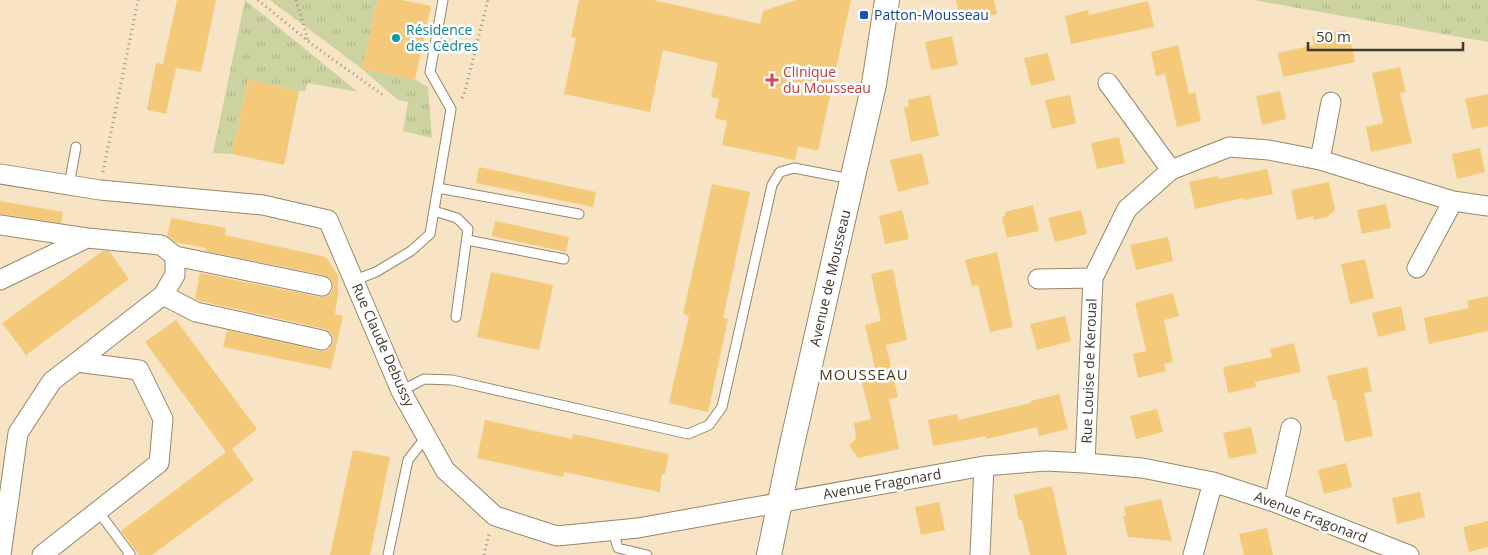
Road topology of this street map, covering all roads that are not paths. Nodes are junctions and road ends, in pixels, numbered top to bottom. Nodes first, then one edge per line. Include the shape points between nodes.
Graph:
1 (443, 0) edge
2 (887, 0) edge
3 (1108, 82) dead end
4 (1330, 102) dead end
5 (76, 147) dead end
6 (1320, 160) junction
7 (1170, 170) junction
8 (0, 174) edge
9 (852, 180) junction
10 (69, 185) junction
11 (438, 188) junction
12 (1453, 201) junction
13 (1488, 206) edge
14 (434, 211) junction
15 (579, 214) dead end
16 (0, 224) edge
17 (87, 238) junction
18 (467, 240) junction
19 (175, 256) junction
20 (564, 259) dead end
21 (1417, 268) dead end
22 (1038, 278) dead end
23 (1093, 278) junction
24 (0, 280) edge
25 (355, 280) junction
26 (322, 286) dead end
27 (163, 295) junction
28 (456, 317) dead end
29 (322, 340) dead end
30 (77, 362) junction
31 (401, 391) junction
32 (1292, 428) dead end
33 (426, 437) junction
34 (1085, 463) junction
35 (984, 466) junction
36 (1213, 482) junction
37 (4, 497) edge
38 (780, 502) junction
39 (1274, 502) junction
40 (98, 511) junction
41 (613, 531) junction
42 (1, 555) edge
43 (42, 555) edge
44 (128, 555) edge
45 (388, 555) edge
46 (647, 555) edge
47 (769, 555) edge
48 (980, 555) edge
49 (1193, 555) edge
50 (1409, 555) edge

1 - 11 lane via 430,72 451,109
2 - 9 street, Avenue de Mousseau via 874,84
3 - 7 street
4 - 6 street
5 - 10 lane
6 - 7 street, Rue Louise de Keroual via 1269,150 1229,147
6 - 12 street, Rue Louise de Keroual
7 - 23 street, Rue Louise de Keroual via 1127,209
8 - 10 street, Rue Claude Debussy
9 - 31 lane via 794,168 780,172 772,185 722,407 709,425 688,434 452,380 424,379
9 - 38 street, Avenue de Mousseau
10 - 25 street, Rue Claude Debussy via 263,204 328,220
11 - 14 lane
11 - 15 lane
12 - 13 street, Rue Louise de Keroual
12 - 21 street
14 - 18 lane via 457,218 468,229
14 - 25 lane via 430,234 411,251 376,272
16 - 17 street
17 - 19 street via 161,245
17 - 24 street
18 - 20 lane
18 - 28 lane
19 - 26 street
19 - 27 street via 175,275
22 - 23 street, Rue Louise de Keroual
23 - 34 street, Rue Louise de Keroual
25 - 31 street, Rue Claude Debussy
27 - 29 street via 196,312
27 - 30 street
30 - 37 street via 52,381 18,433
30 - 40 street via 139,370 163,419 158,463
31 - 33 street, Rue Claude Debussy
32 - 39 street
33 - 41 street, Rue Claude Debussy via 445,470 495,516 557,536
33 - 45 lane via 408,460
34 - 35 street, Avenue Fragonard via 1045,461
34 - 36 street, Avenue Fragonard via 1142,468
35 - 38 street, Avenue Fragonard
35 - 48 street
36 - 39 street, Avenue Fragonard
36 - 49 street
37 - 42 street
38 - 41 street, Rue Claude Debussy
38 - 47 street, Avenue de Mousseau
39 - 50 street, Avenue Fragonard
40 - 43 street
40 - 44 lane
41 - 46 lane via 618,548

